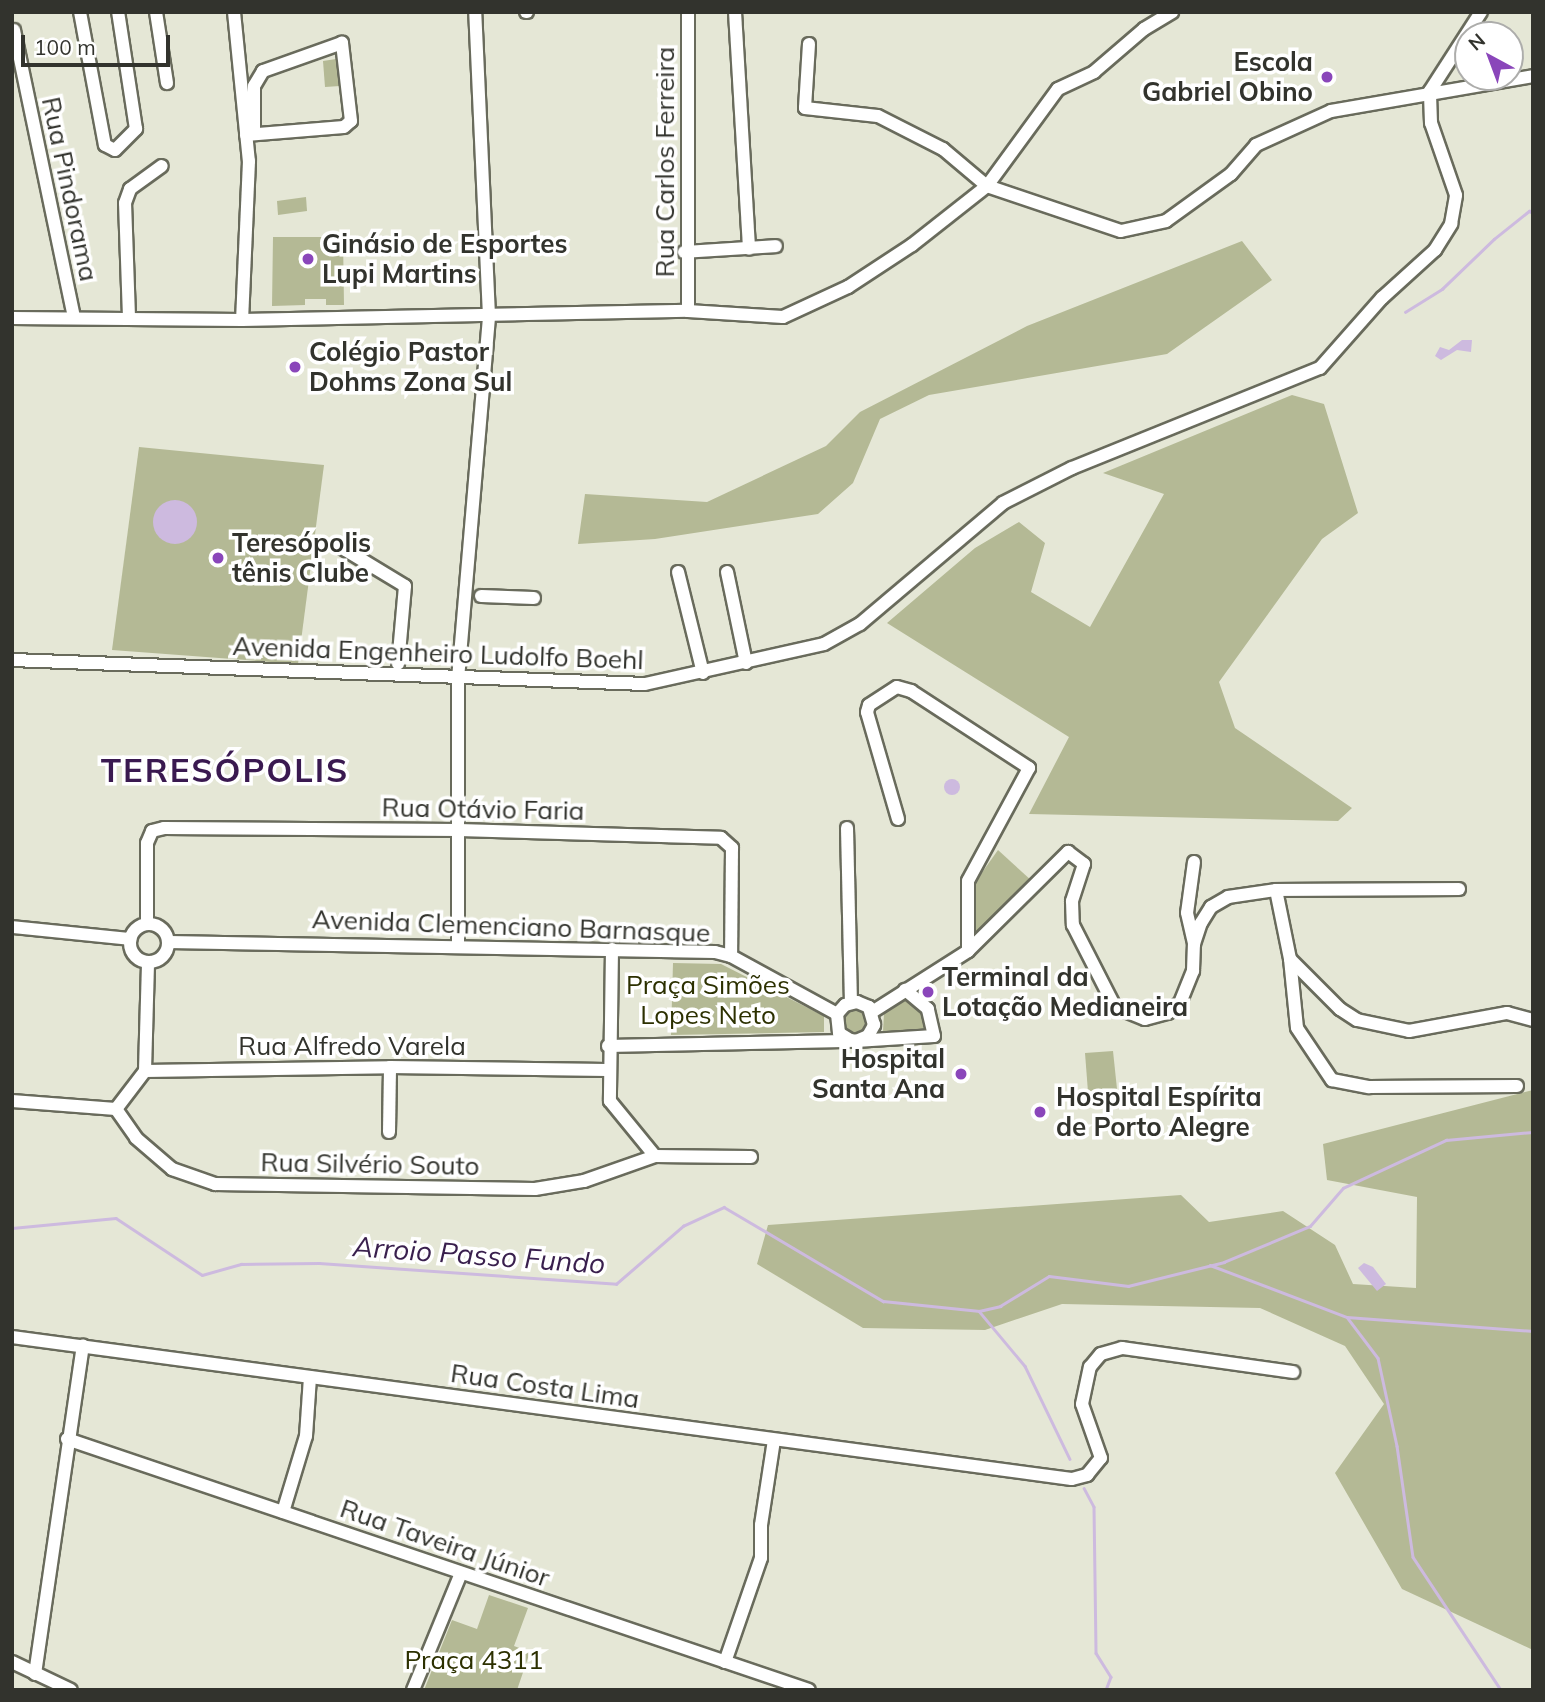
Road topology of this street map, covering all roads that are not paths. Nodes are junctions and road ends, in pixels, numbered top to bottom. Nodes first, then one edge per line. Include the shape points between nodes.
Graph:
1 (80, 12) edge
2 (118, 12) edge
3 (156, 12) edge
4 (234, 12) edge
5 (475, 12) edge
6 (688, 12) edge
7 (735, 12) edge
8 (1172, 12) edge
9 (1481, 12) edge
10 (14, 30) edge
11 (809, 44) dead end
12 (1533, 76) edge
13 (167, 83) dead end
14 (1430, 91) junction
15 (250, 135) junction
16 (162, 166) dead end
17 (987, 186) junction
18 (776, 246) dead end
19 (749, 248) junction
20 (684, 252) junction
21 (688, 312) junction
22 (74, 316) junction
23 (489, 316) junction
24 (129, 317) junction
25 (12, 318) edge
26 (242, 320) junction
27 (339, 546) dead end
28 (678, 572) dead end
29 (727, 572) dead end
30 (481, 596) dead end
31 (534, 598) dead end
32 (12, 660) edge
33 (746, 663) junction
34 (398, 664) dead end
35 (703, 673) junction
36 (458, 679) junction
37 (898, 819) dead end
38 (847, 828) dead end
39 (459, 830) junction
40 (1194, 862) dead end
41 (1459, 889) dead end
42 (1276, 890) junction
43 (147, 923) junction
44 (12, 927) edge
45 (130, 939) junction
46 (169, 942) junction
47 (458, 944) junction
48 (1194, 944) junction
49 (612, 949) junction
50 (968, 951) junction
51 (731, 956) junction
52 (1290, 959) junction
53 (148, 962) junction
54 (905, 990) junction
55 (851, 1002) junction
56 (872, 1012) junction
57 (837, 1014) junction
58 (1533, 1020) edge
59 (856, 1041) junction
60 (608, 1046) junction
61 (390, 1067) junction
62 (607, 1070) junction
63 (145, 1071) junction
64 (1517, 1086) dead end
65 (12, 1101) edge
66 (116, 1109) junction
67 (389, 1132) dead end
68 (655, 1156) junction
69 (751, 1157) dead end
70 (12, 1337) edge
71 (83, 1345) junction
72 (1293, 1372) dead end
73 (310, 1377) junction
74 (67, 1439) junction
75 (774, 1440) junction
76 (283, 1512) junction
77 (461, 1573) junction
78 (12, 1662) edge
79 (726, 1662) junction
80 (35, 1674) junction
81 (71, 1690) edge
82 (413, 1690) edge
83 (809, 1690) edge

1 - 2 street via 104,145 115,150 136,129
3 - 13 street
4 - 15 street
5 - 23 street
6 - 20 street, Rua Carlos Ferreira
7 - 19 street
8 - 17 street via 1144,29 1094,72 1058,89
9 - 14 street
10 - 22 street, Rua Pindorama
11 - 17 street via 805,108 878,116 943,149
12 - 14 street
14 - 17 street via 1331,111 1256,145 1248,158 1198,202 1139,230 1121,231
14 - 33 street, Avenida Engenheiro Ludolfo Boehl via 1431,123 1456,195 1451,224 1435,250 1382,298 1320,368 1072,468 1015,497 971,527 860,624 824,644
15 - 15 street via 344,127 351,121 342,43 262,71 254,86
15 - 26 street
16 - 24 street via 130,188 125,203
17 - 21 street via 849,287 783,317
18 - 19 street
19 - 20 street
20 - 21 street, Rua Carlos Ferreira
21 - 23 street
22 - 24 street
22 - 25 street
23 - 26 street
23 - 36 street
24 - 26 street
27 - 34 street via 405,586
28 - 35 street
29 - 33 street
30 - 31 street
32 - 36 street, Avenida Engenheiro Ludolfo Boehl
33 - 35 street, Avenida Engenheiro Ludolfo Boehl
35 - 36 street, Avenida Engenheiro Ludolfo Boehl via 645,684
36 - 39 street
37 - 50 street via 867,712 869,705 897,687 911,691 1028,768 968,881
38 - 55 street
39 - 43 street, Rua Otávio Faria via 152,831 147,843
39 - 47 street
39 - 51 street, Rua Otávio Faria via 728,841 732,848
40 - 48 street via 1187,913
41 - 42 street
42 - 48 street via 1228,897 1211,907
42 - 52 street
43 - 45 street
43 - 46 street via 166,932
44 - 45 street
45 - 53 street via 134,955
46 - 47 street, Avenida Clemenciano Barnasque
46 - 53 street via 166,953
47 - 49 street, Avenida Clemenciano Barnasque
48 - 50 street via 1194,971 1180,1003 1168,1013 1145,1019 1124,1014 1115,1007 1073,925 1072,901 1084,864 1068,852
49 - 51 street, Avenida Clemenciano Barnasque
49 - 60 street
50 - 54 street
51 - 57 street, Avenida Clemenciano Barnasque
52 - 58 street via 1332,1003 1357,1020 1409,1031 1507,1013
52 - 64 street via 1297,1028 1332,1080 1369,1087
53 - 63 street
54 - 56 street
54 - 59 street via 928,1009 934,1036
55 - 56 street
55 - 57 street
56 - 59 street via 872,1031
57 - 59 street via 839,1033
59 - 60 street
60 - 62 street
61 - 62 street, Rua Alfredo Varela
61 - 63 street, Rua Alfredo Varela
61 - 67 street
62 - 68 street via 616,1113 645,1139
63 - 66 street
65 - 66 street
66 - 68 street, Rua Silvério Souto via 135,1138 172,1169 215,1184 535,1189 584,1181
68 - 69 street, Rua Silvério Souto
70 - 71 street, Rua Costa Lima
71 - 73 street, Rua Costa Lima
71 - 74 street
72 - 75 street, Rua Costa Lima via 1122,1348 1101,1354 1090,1367 1082,1404 1101,1458 1087,1475 1072,1479
73 - 75 street, Rua Costa Lima
73 - 76 street via 306,1436
74 - 76 street, Rua Taveira Júnior
74 - 80 street via 52,1576
75 - 79 street via 761,1525 761,1558
76 - 77 street, Rua Taveira Júnior
77 - 79 street, Rua Taveira Júnior
77 - 82 street
78 - 80 street
79 - 83 street, Rua Taveira Júnior
80 - 81 street

